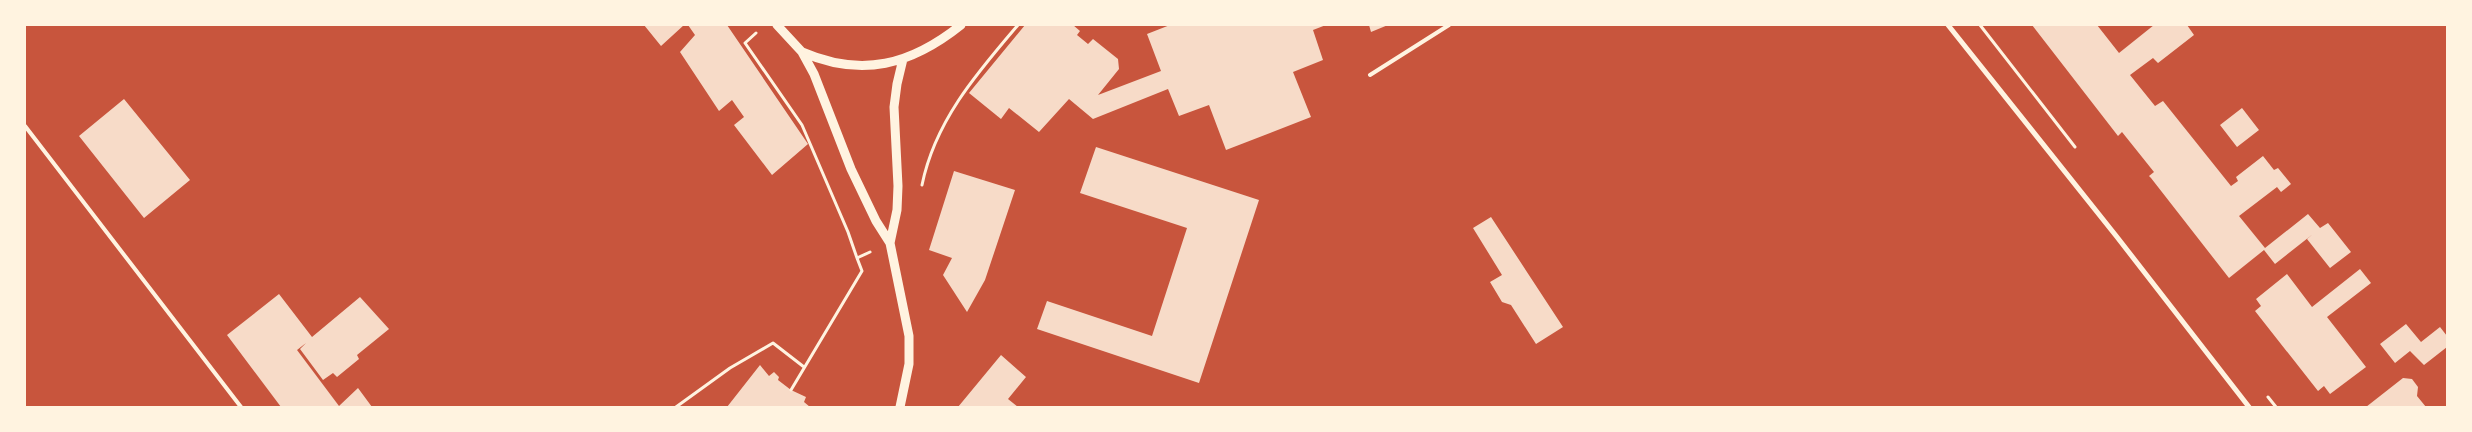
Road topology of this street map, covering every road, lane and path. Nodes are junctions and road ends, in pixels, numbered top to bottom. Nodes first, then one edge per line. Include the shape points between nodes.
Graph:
1 (777, 25) edge
2 (961, 25) edge
3 (1449, 25) edge
4 (1948, 25) edge
5 (802, 52) junction
6 (903, 59) junction
7 (1370, 75) dead end
8 (25, 126) edge
9 (890, 242) junction
10 (857, 258) dead end
11 (804, 367) junction
12 (791, 390) dead end
13 (241, 407) edge
14 (676, 407) edge
15 (900, 407) edge
16 (2249, 407) edge

1 - 5 street
2 - 6 street via 936,43
3 - 7 lane
4 - 16 street
5 - 6 street via 830,63 855,67
5 - 9 street via 861,190
6 - 9 street via 894,107 898,186
8 - 13 lane
9 - 15 street via 909,336 909,364
10 - 11 path via 862,271
11 - 12 path
11 - 14 path via 773,343 730,368

